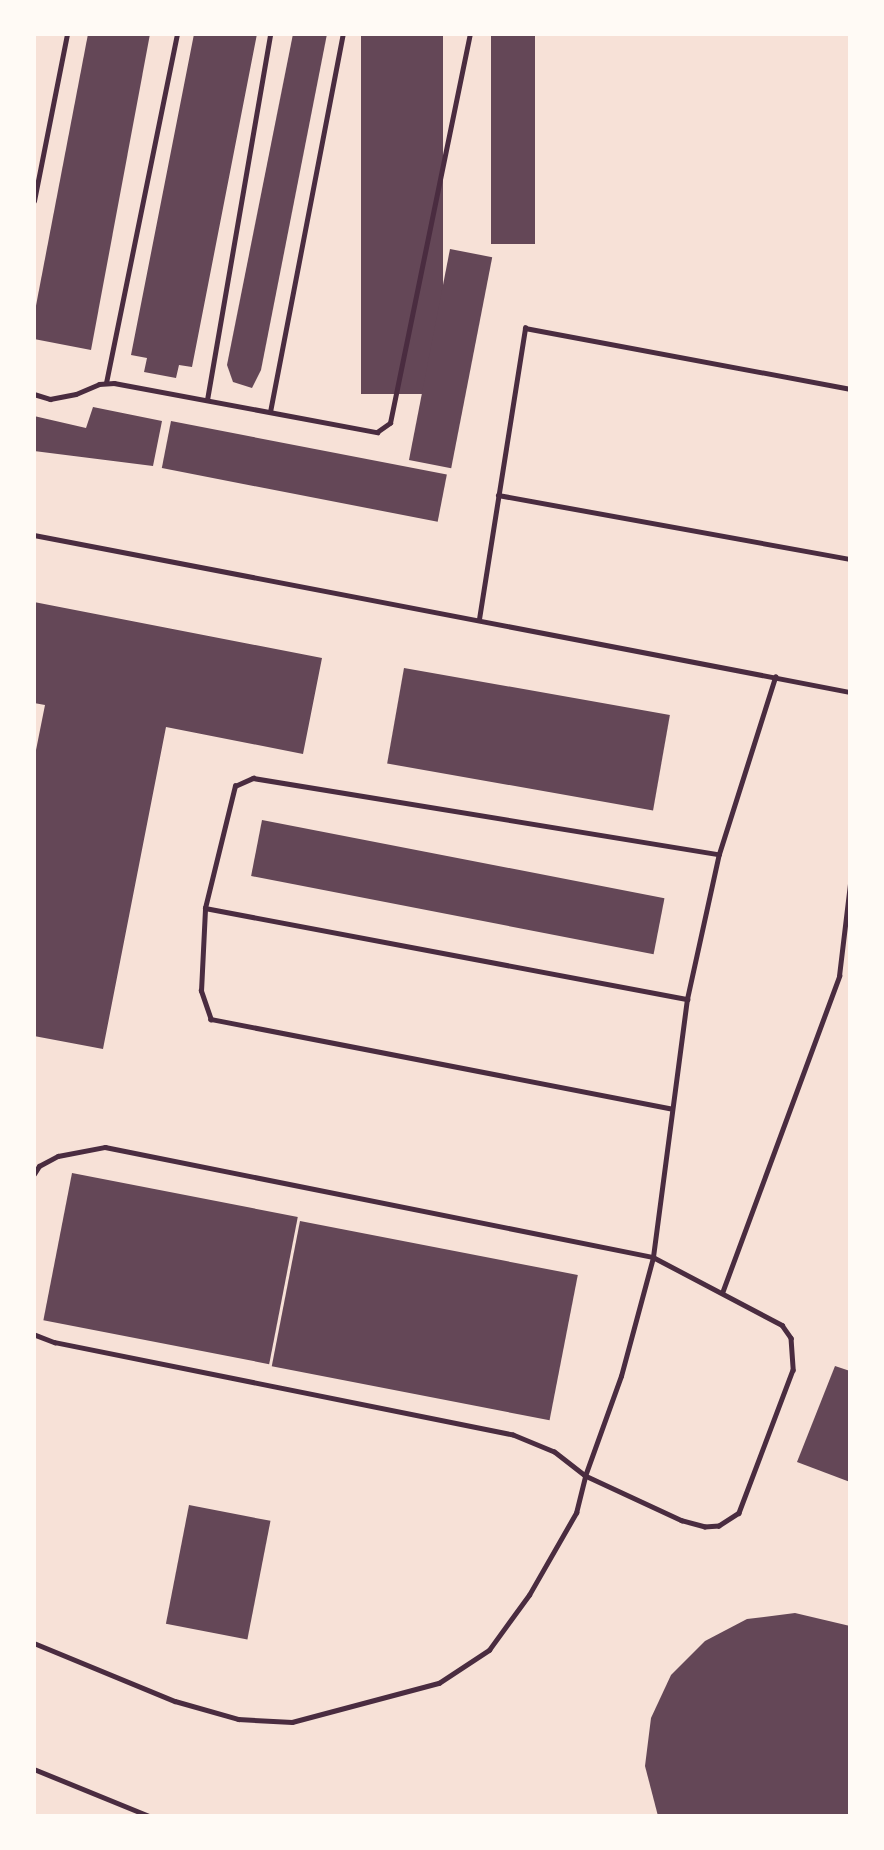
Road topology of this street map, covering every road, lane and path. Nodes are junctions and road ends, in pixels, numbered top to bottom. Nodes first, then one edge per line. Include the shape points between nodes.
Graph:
1 (67, 34) edge
2 (177, 34) edge
3 (270, 34) edge
4 (343, 34) edge
5 (470, 34) edge
6 (34, 201) edge
7 (106, 383) junction
8 (849, 389) edge
9 (34, 394) edge
10 (207, 400) junction
11 (270, 412) junction
12 (498, 495) junction
13 (34, 535) edge
14 (849, 559) edge
15 (479, 619) junction
16 (774, 677) junction
17 (849, 692) edge
18 (719, 854) junction
19 (849, 884) edge
20 (205, 908) junction
21 (687, 999) junction
22 (671, 1109) junction
23 (34, 1174) edge
24 (653, 1257) junction
25 (722, 1293) junction
26 (34, 1335) edge
27 (585, 1476) junction
28 (34, 1643) edge
29 (34, 1769) edge
30 (149, 1815) edge

1 - 6 lane
2 - 7 lane
3 - 10 lane
4 - 11 lane
5 - 11 lane via 390,423 377,432
7 - 9 lane via 50,399
7 - 10 lane
8 - 12 lane via 525,328
10 - 11 lane
12 - 14 lane
12 - 15 lane
13 - 15 lane
15 - 16 lane
16 - 17 lane
16 - 18 lane
18 - 20 lane via 253,778 235,786
18 - 21 lane
19 - 25 lane via 839,976
20 - 21 lane
20 - 22 lane via 201,991 211,1020
21 - 22 lane
22 - 24 lane
23 - 24 lane via 58,1156 105,1148
24 - 25 lane
24 - 27 lane via 621,1376
25 - 27 lane via 782,1325 791,1338 793,1354 793,1370 738,1513 719,1526 705,1527 682,1521
26 - 27 lane via 55,1343 513,1435 554,1452
27 - 28 lane via 576,1513 529,1595 489,1650 439,1683 372,1704 292,1722 238,1719 175,1701
29 - 30 lane

